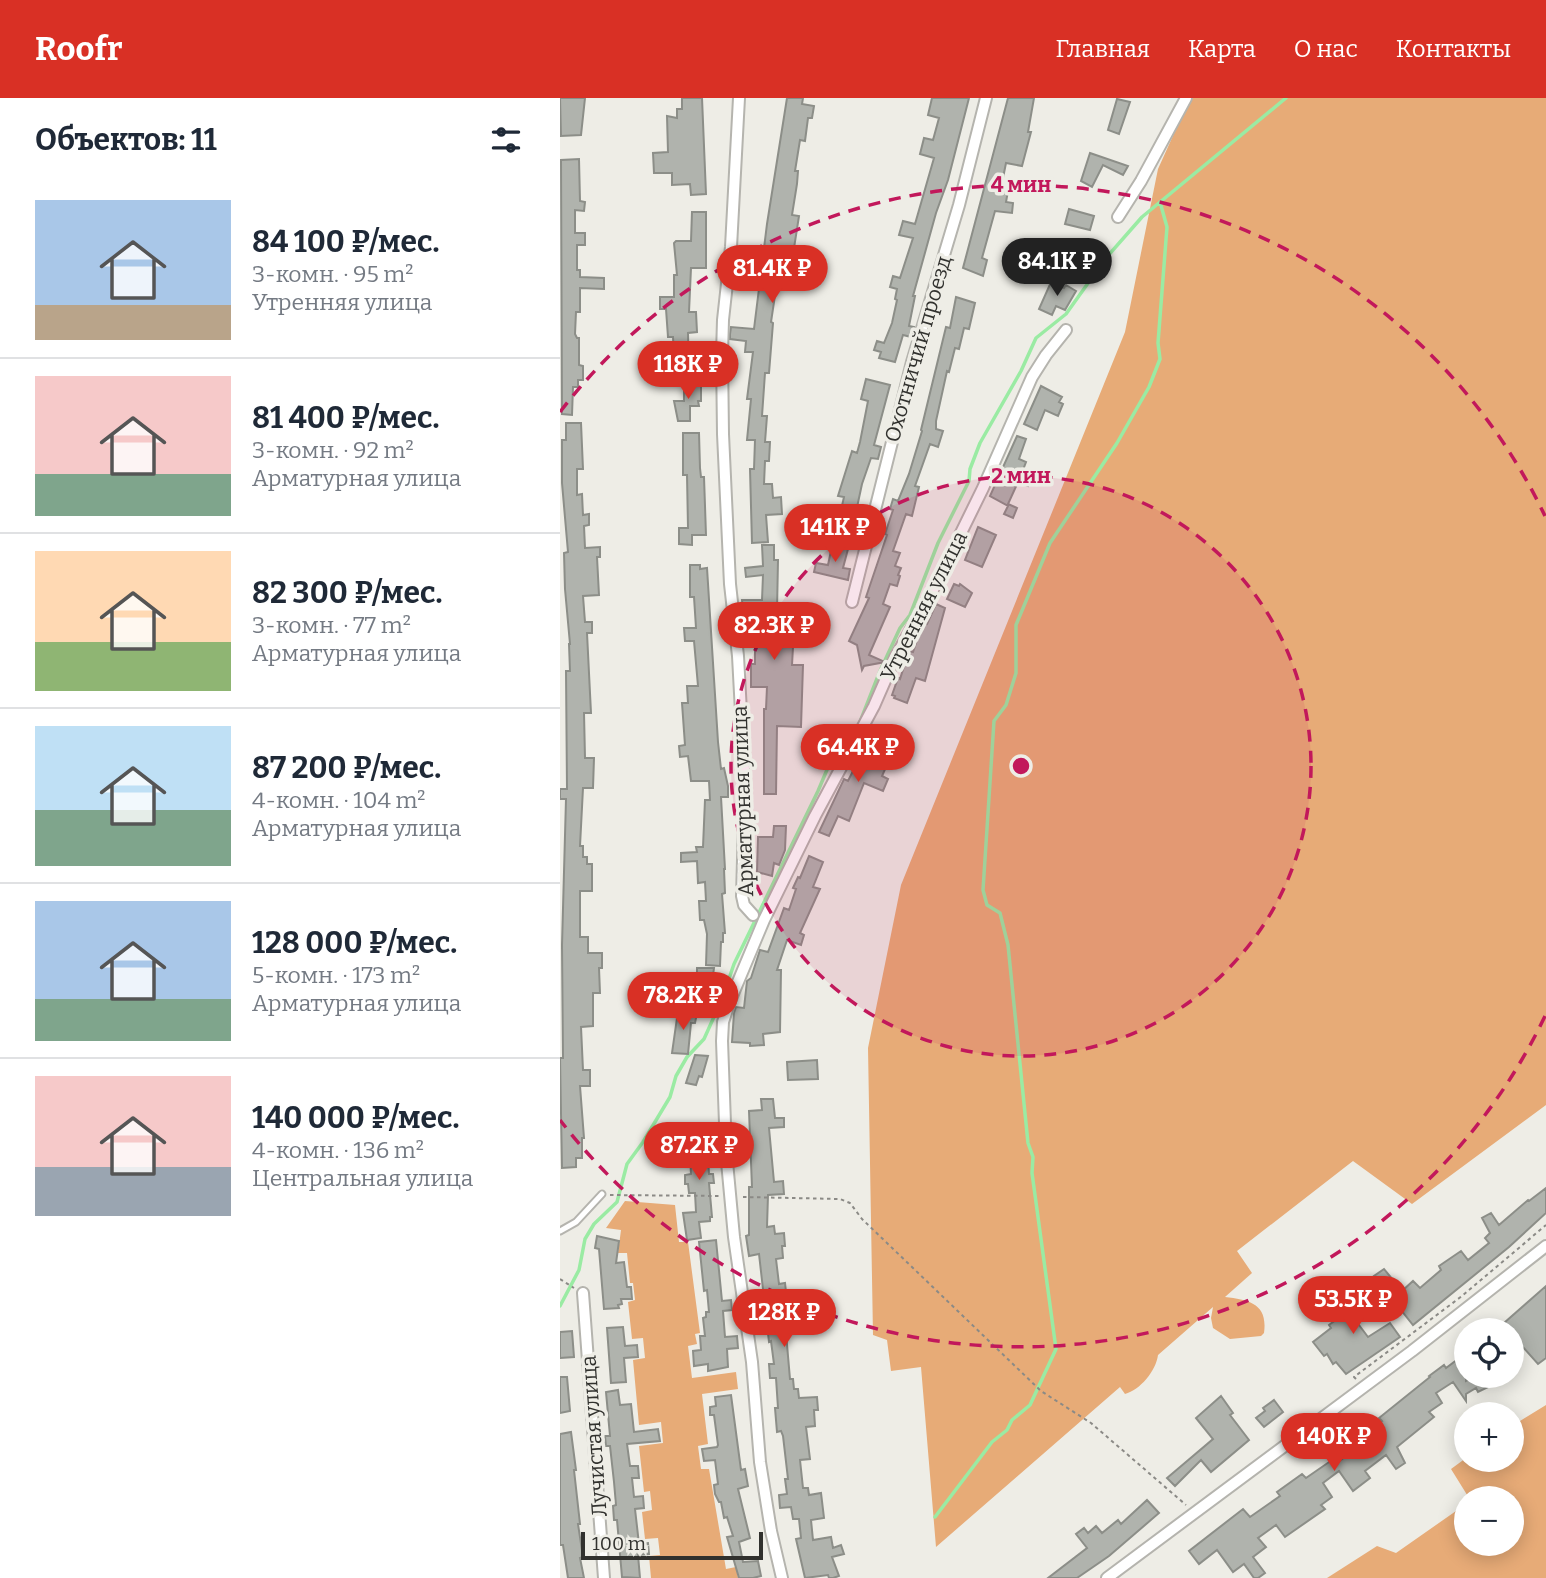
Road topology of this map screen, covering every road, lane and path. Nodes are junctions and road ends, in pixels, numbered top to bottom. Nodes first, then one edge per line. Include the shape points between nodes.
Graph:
1 (740, 98) edge
2 (986, 98) edge
3 (1186, 98) edge
4 (1118, 217) dead end
5 (1066, 330) dead end
6 (852, 602) dead end
7 (759, 918) junction
8 (601, 1194) dead end
9 (612, 1195) dead end
10 (731, 1196) junction
11 (1546, 1225) edge
12 (560, 1231) edge
13 (1546, 1247) edge
14 (560, 1279) edge
15 (580, 1291) joint
16 (1362, 1388) junction
17 (1196, 1513) junction
18 (604, 1578) edge
19 (782, 1578) edge
20 (1107, 1578) edge

1 - 7 street, Арматурная улица via 722,381 745,787 742,896 744,905
2 - 6 street, Охотничий проезд via 912,362
3 - 4 street
5 - 7 street, Утренняя улица via 1032,377 933,590
7 - 10 street, Арматурная улица via 723,1023
8 - 12 lane via 576,1222
9 - 10 path
10 - 17 path via 850,1203 1041,1391 1091,1423
10 - 19 street, Арматурная улица via 760,1462
11 - 16 path via 1462,1296 1354,1377
13 - 16 street
14 - 15 path
15 - 18 street, Лучистая улица
16 - 17 street
17 - 20 street

